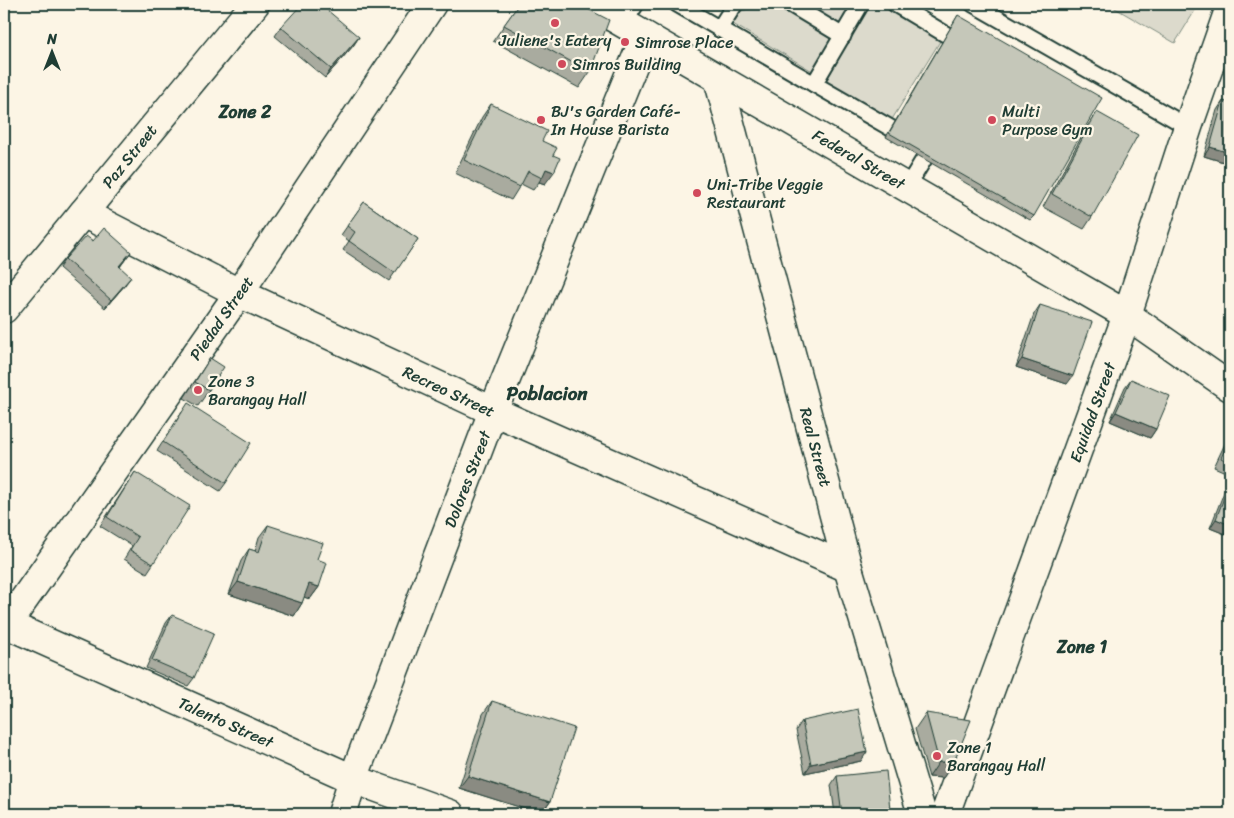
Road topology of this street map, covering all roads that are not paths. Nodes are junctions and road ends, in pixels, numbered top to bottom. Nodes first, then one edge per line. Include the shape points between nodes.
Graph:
1 (255, 4) edge
2 (432, 4) edge
3 (590, 4) edge
4 (677, 4) edge
5 (735, 4) edge
6 (790, 4) edge
7 (861, 4) edge
8 (895, 4) edge
9 (973, 4) edge
10 (1230, 7) edge
11 (635, 21) edge
12 (719, 29) junction
13 (842, 36) junction
14 (978, 53) edge
15 (718, 78) junction
16 (814, 84) junction
17 (944, 125) edge
18 (1188, 127) junction
19 (929, 150) junction
20 (907, 187) junction
21 (83, 213) junction
22 (239, 293) junction
23 (4, 309) edge
24 (1127, 315) junction
25 (1230, 387) edge
26 (493, 411) junction
27 (848, 568) junction
28 (5, 625) edge
29 (353, 779) junction
30 (342, 814) edge
31 (450, 814) edge
32 (922, 814) edge
33 (945, 814) edge

1 - 21 street, Paz Street
2 - 22 street, Piedad Street
3 - 11 street, Federal Street
4 - 12 lane
5 - 12 lane
6 - 13 lane
7 - 13 lane
8 - 14 lane
9 - 18 lane
10 - 18 street, Equidad Street
11 - 15 street, Federal Street
11 - 26 street, Dolores Street
12 - 16 lane
13 - 16 lane
15 - 20 street, Federal Street
15 - 27 street, Real Street
16 - 19 lane
17 - 19 lane
18 - 24 street, Equidad Street
19 - 20 lane
20 - 24 street, Federal Street
21 - 22 street, Recreo Street
21 - 23 street, Paz Street
22 - 26 street, Recreo Street
22 - 28 street, Piedad Street
24 - 25 street, Federal Street
24 - 33 street, Equidad Street
26 - 27 street, Recreo Street
26 - 29 street, Dolores Street
27 - 32 street, Real Street
28 - 29 street, Talento Street
29 - 30 street, Dolores Street
29 - 31 street, Talento Street

